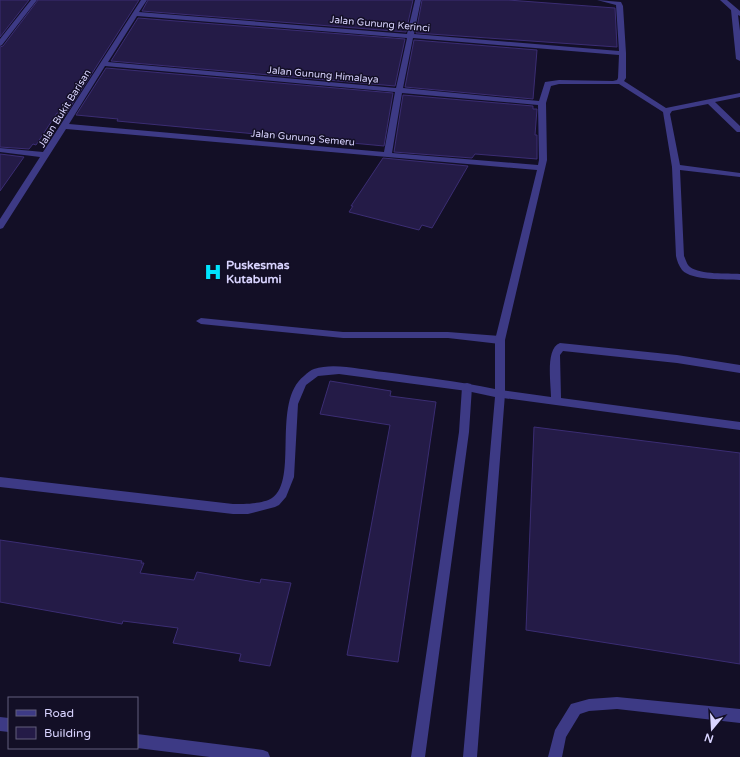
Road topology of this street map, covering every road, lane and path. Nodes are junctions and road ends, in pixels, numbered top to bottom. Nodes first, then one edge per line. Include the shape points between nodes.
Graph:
1 (34, 0) edge
2 (144, 0) edge
3 (418, 0) edge
4 (600, 0) edge
5 (723, 0) edge
6 (737, 12) edge
7 (136, 14) junction
8 (410, 35) junction
9 (0, 44) edge
10 (623, 53) junction
11 (740, 59) edge
12 (103, 64) junction
13 (620, 82) junction
14 (399, 90) junction
15 (740, 95) edge
16 (709, 101) junction
17 (542, 103) junction
18 (666, 111) junction
19 (64, 126) junction
20 (740, 130) edge
21 (0, 150) edge
22 (46, 154) junction
23 (388, 154) junction
24 (676, 167) junction
25 (541, 168) junction
26 (740, 175) edge
27 (0, 226) edge
28 (740, 277) edge
29 (200, 321) dead end
30 (500, 340) junction
31 (740, 368) edge
32 (467, 387) junction
33 (500, 394) junction
34 (556, 401) junction
35 (740, 426) edge
36 (0, 482) edge
37 (740, 716) edge
38 (138, 741) edge
39 (263, 757) edge
40 (418, 757) edge
41 (470, 757) edge
42 (555, 757) edge

1 - 9 street
2 - 7 street, Jalan Bukit Barisan
3 - 8 street
4 - 10 street via 619,3
5 - 6 street
6 - 11 street
7 - 8 street, Jalan Gunung Kerinci
7 - 12 street, Jalan Bukit Barisan
8 - 10 street, Jalan Gunung Kerinci
8 - 14 street
10 - 13 street
12 - 14 street, Jalan Gunung Himalaya
12 - 19 street, Jalan Bukit Barisan
13 - 17 street via 552,82 547,86
13 - 18 street
14 - 17 street, Jalan Gunung Himalaya
14 - 23 street
15 - 16 street
16 - 18 street
16 - 20 street
17 - 25 street
18 - 24 street
19 - 22 street, Jalan Bukit Barisan
19 - 23 street, Jalan Gunung Semeru
21 - 22 street
22 - 27 street, Jalan Bukit Barisan
23 - 25 street, Jalan Gunung Semeru
24 - 26 street
24 - 28 street via 680,256 683,265 688,270 699,273
25 - 30 street
29 - 30 street via 343,335 448,335
30 - 33 street
31 - 34 street via 678,359 560,348 555,354
32 - 33 street
32 - 36 street via 339,370 316,372 302,383 293,404 288,477 282,494 275,502 248,509
32 - 40 street via 464,432
33 - 34 street
33 - 41 street
34 - 35 street
37 - 42 street via 617,703 589,705 576,709 560,735
38 - 39 street

